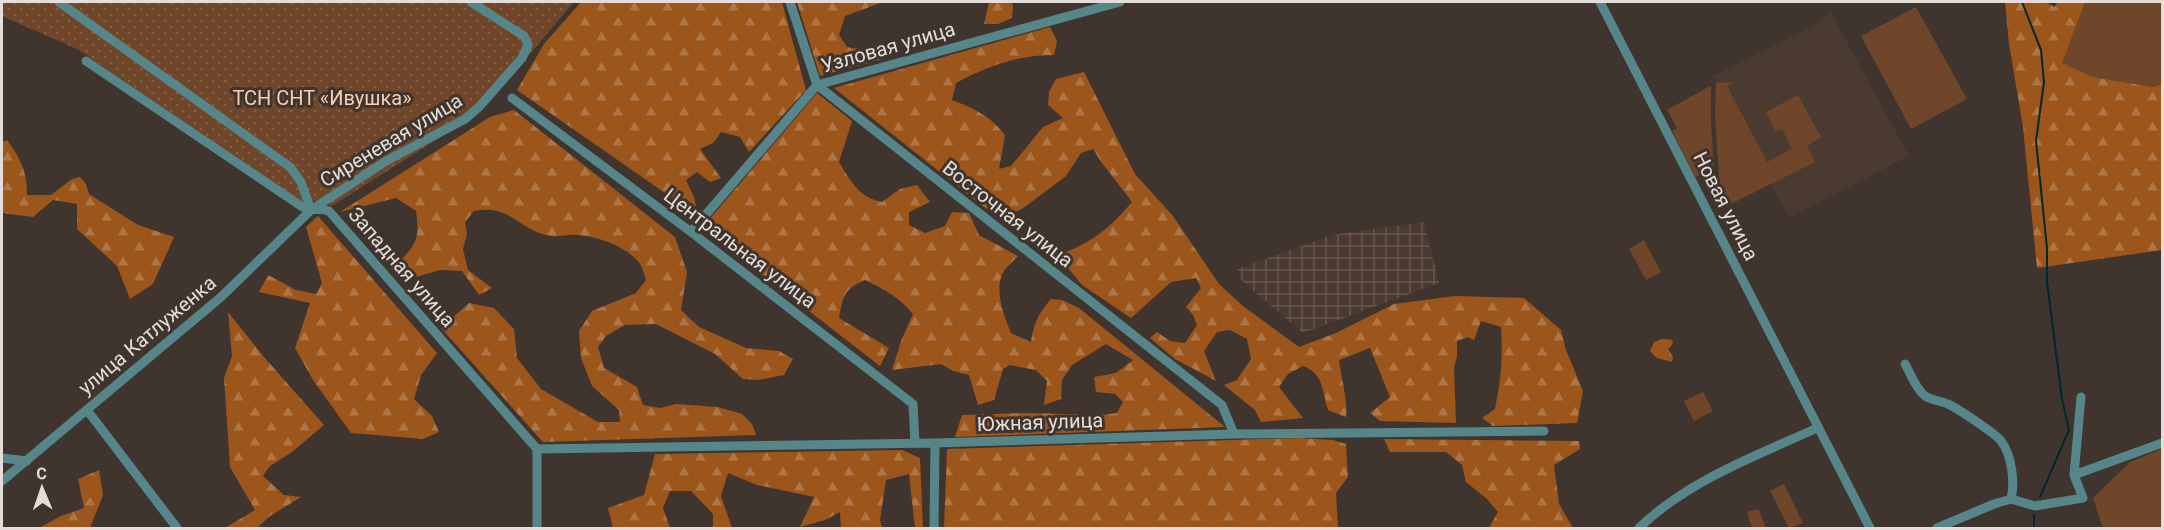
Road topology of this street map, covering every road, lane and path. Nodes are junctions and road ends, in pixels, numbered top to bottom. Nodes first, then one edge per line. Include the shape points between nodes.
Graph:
1 (58, 2) edge
2 (471, 2) edge
3 (790, 2) edge
4 (1120, 2) edge
5 (1600, 2) edge
6 (86, 61) dead end
7 (818, 85) junction
8 (512, 98) dead end
9 (312, 210) junction
10 (691, 232) junction
11 (1905, 364) dead end
12 (2081, 397) dead end
13 (87, 410) junction
14 (1817, 428) junction
15 (1544, 431) dead end
16 (1234, 434) junction
17 (915, 443) junction
18 (935, 443) junction
19 (2163, 443) edge
20 (537, 449) junction
21 (2, 458) edge
22 (27, 460) junction
23 (2074, 475) junction
24 (2, 482) edge
25 (2012, 500) junction
26 (177, 528) edge
27 (537, 528) edge
28 (934, 528) edge
29 (1639, 528) edge
30 (1870, 528) edge
31 (1937, 528) edge

1 - 9 street via 290,167
2 - 9 street, Сиреневая улица via 524,36 528,42 522,58 465,119 386,161
3 - 7 street
4 - 7 street, Узловая улица
5 - 14 street, Новая улица
6 - 9 street, Западная улица
7 - 10 street, Узловая улица
7 - 16 street, Восточная улица via 1222,405
8 - 10 street, Центральная улица
9 - 13 street, улица Катлуженка via 221,297
9 - 20 street, Западная улица via 329,211
10 - 17 street, Центральная улица via 914,404
11 - 25 street via 1925,395 1953,406 1999,438 2006,447 2011,469
12 - 23 street
13 - 22 street, улица Катлуженка
13 - 26 street
14 - 29 street via 1699,485 1661,508
14 - 30 street, Новая улица
15 - 16 street, Южная улица
16 - 18 street, Южная улица
17 - 18 street, Южная улица
17 - 20 street, Южная улица
18 - 28 street
19 - 23 street
20 - 27 street
21 - 22 street
22 - 24 street, улица Катлуженка
23 - 25 street via 2083,498 2035,506
25 - 31 street

